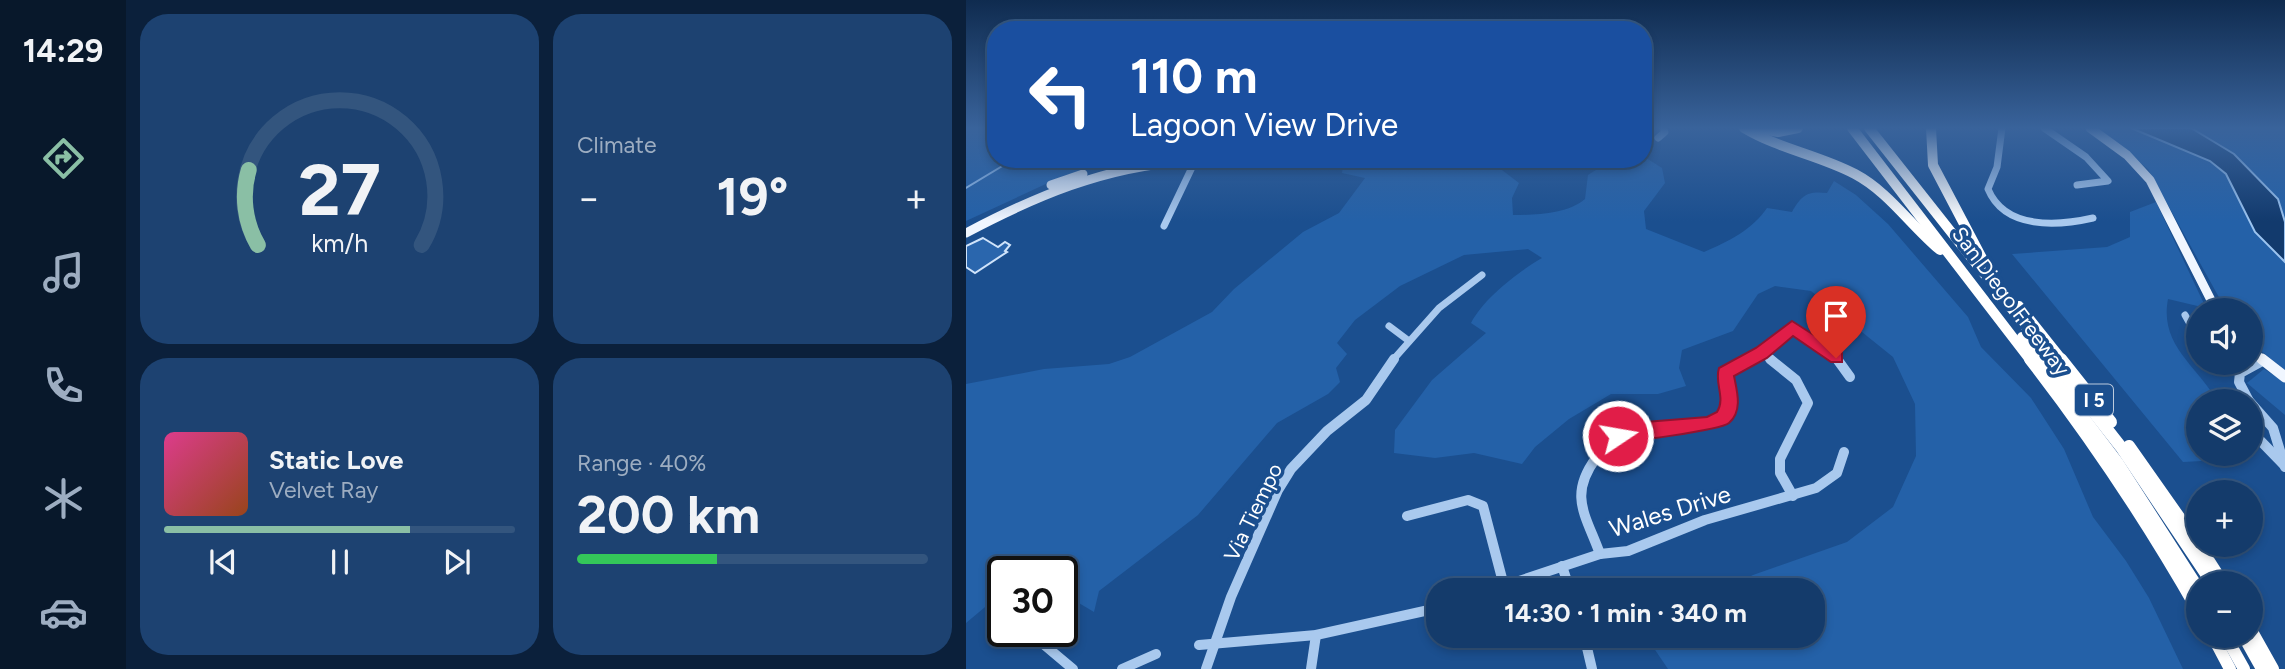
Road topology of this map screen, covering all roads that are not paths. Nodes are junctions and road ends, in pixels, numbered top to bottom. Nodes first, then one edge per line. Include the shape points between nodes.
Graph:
1 (1821, 159) edge
2 (1876, 159) edge
3 (1883, 159) edge
4 (1894, 159) edge
5 (1903, 159) edge
6 (1931, 159) edge
7 (1998, 159) edge
8 (2085, 159) edge
9 (2131, 159) edge
10 (1113, 168) edge
11 (1141, 168) edge
12 (1192, 168) edge
13 (2077, 185) dead end
14 (2093, 218) dead end
15 (966, 226) edge
16 (1164, 226) dead end
17 (966, 233) edge
18 (1952, 259) junction
19 (1983, 260) junction
20 (1482, 275) dead end
21 (2211, 298) edge
22 (1389, 326) dead end
23 (1409, 341) junction
24 (1762, 353) junction
25 (2263, 361) edge
26 (1850, 377) dead end
27 (2285, 377) edge
28 (2263, 417) edge
29 (2263, 444) edge
30 (1844, 452) dead end
31 (2284, 466) edge
32 (1793, 496) junction
33 (1407, 516) dead end
34 (2186, 527) edge
35 (1600, 554) junction
36 (1562, 566) junction
37 (2187, 571) edge
38 (2204, 571) edge
39 (1502, 578) edge
40 (1527, 578) edge
41 (1566, 578) edge
42 (2186, 590) edge
43 (1426, 611) edge
44 (1316, 635) junction
45 (1214, 643) junction
46 (1199, 645) dead end
47 (1047, 647) edge
48 (1587, 648) edge
49 (2219, 648) edge
50 (2232, 648) edge
51 (2250, 648) edge
52 (2261, 648) edge
53 (1156, 654) dead end
54 (1073, 669) edge
55 (1122, 669) edge
56 (1206, 669) edge
57 (1311, 669) edge
58 (1592, 669) edge
59 (2230, 669) edge
60 (2244, 669) edge
61 (2262, 669) edge
62 (2273, 669) edge

1 - 18 highway via 1874,185
2 - 18 highway, San Diego Freeway / I 5
3 - 37 highway via 2117,462
4 - 38 highway via 2105,426
5 - 19 highway, San Diego Freeway / I 5
6 - 19 highway via 1944,194 1979,246
7 - 14 street via 1988,189 1993,200 2011,212 2049,224
8 - 13 street via 2108,181
9 - 21 main road via 2150,180
10 - 15 main road via 1066,179
11 - 17 main road via 1092,178 1034,198
12 - 16 street
18 - 42 highway, San Diego Freeway / I 5 via 2080,424
19 - 34 highway, San Diego Freeway / I 5 via 2111,422
20 - 23 street, Via Tiempo via 1439,308
22 - 23 street
23 - 45 street, Via Tiempo via 1366,400 1327,431 1291,469
24 - 26 street via 1792,327 1836,358
24 - 32 street via 1796,380 1808,404 1780,459 1780,473
24 - 35 street via 1725,373 1729,408 1723,418 1709,424 1633,431 1618,436 1595,458 1580,493
25 - 27 main road
28 - 31 street via 2273,428
29 - 31 street
30 - 32 street, Wales Drive via 1831,478
32 - 35 street, Wales Drive via 1705,520 1628,551
33 - 39 street via 1468,500 1483,506
35 - 36 street, Wales Drive
36 - 40 street, Wales Drive
36 - 41 street
43 - 44 street
44 - 45 street
44 - 57 street
45 - 46 street
45 - 56 street, Via Tiempo
47 - 54 street
48 - 58 street
49 - 59 highway
50 - 60 highway
51 - 61 highway
52 - 62 highway
53 - 55 street

